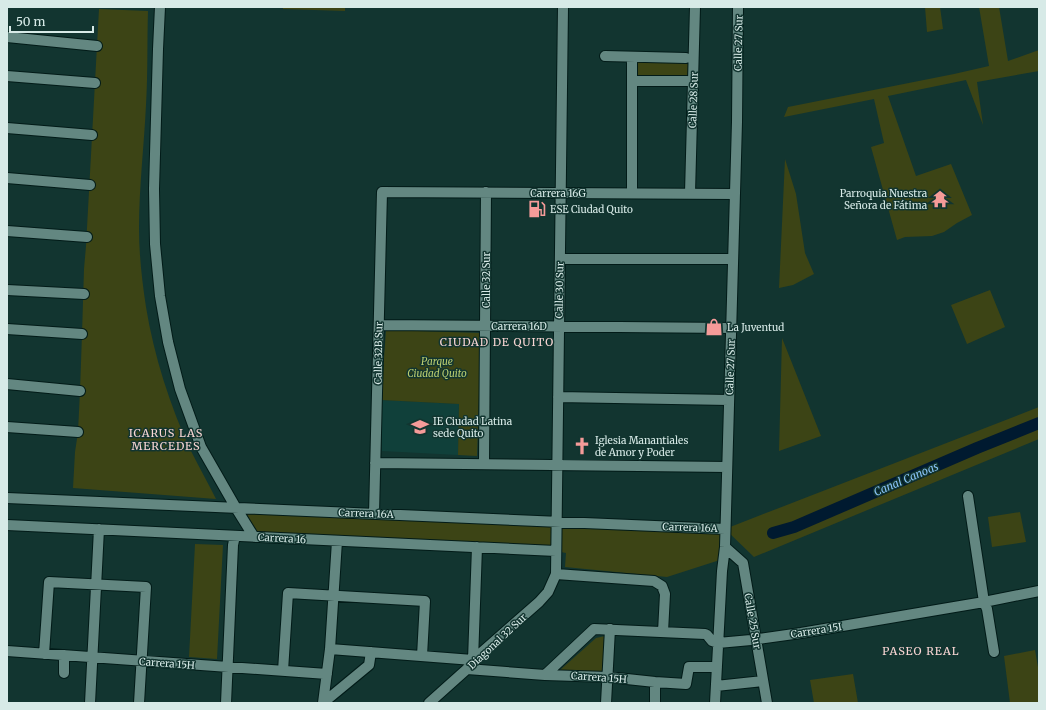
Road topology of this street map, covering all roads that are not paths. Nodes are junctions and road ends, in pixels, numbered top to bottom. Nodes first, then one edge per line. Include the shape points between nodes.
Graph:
1 (160, 7) edge
2 (563, 7) edge
3 (695, 7) edge
4 (738, 7) edge
5 (7, 37) edge
6 (97, 46) dead end
7 (605, 56) dead end
8 (632, 57) junction
9 (686, 58) dead end
10 (7, 76) edge
11 (632, 81) junction
12 (686, 82) dead end
13 (95, 83) dead end
14 (7, 128) edge
15 (92, 135) dead end
16 (7, 178) edge
17 (90, 185) dead end
18 (382, 192) joint
19 (486, 192) junction
20 (561, 192) junction
21 (632, 193) junction
22 (690, 193) junction
23 (735, 194) junction
24 (7, 231) edge
25 (87, 237) dead end
26 (560, 259) junction
27 (733, 259) junction
28 (7, 290) edge
29 (84, 294) dead end
30 (378, 325) junction
31 (485, 326) junction
32 (559, 326) junction
33 (731, 328) junction
34 (7, 329) edge
35 (82, 334) dead end
36 (7, 384) edge
37 (80, 391) dead end
38 (558, 397) junction
39 (729, 400) junction
40 (7, 427) edge
41 (78, 432) dead end
42 (375, 463) junction
43 (484, 464) junction
44 (557, 465) junction
45 (727, 467) junction
46 (968, 496) dead end
47 (7, 498) edge
48 (236, 508) junction
49 (374, 514) junction
50 (557, 521) junction
51 (7, 525) edge
52 (725, 528) junction
53 (99, 529) junction
54 (235, 536) junction
55 (254, 537) junction
56 (337, 541) junction
57 (725, 547) junction
58 (477, 548) junction
59 (556, 551) junction
60 (556, 574) junction
61 (96, 584) junction
62 (1039, 591) edge
63 (333, 596) junction
64 (984, 602) junction
65 (610, 629) junction
66 (663, 632) junction
67 (757, 639) junction
68 (718, 643) junction
69 (330, 649) junction
70 (7, 651) edge
71 (371, 652) junction
72 (994, 652) dead end
73 (44, 654) junction
74 (64, 655) junction
75 (422, 656) junction
76 (92, 657) junction
77 (473, 660) junction
78 (142, 661) junction
79 (228, 667) junction
80 (717, 667) junction
81 (467, 669) junction
82 (283, 671) junction
83 (64, 673) dead end
84 (327, 674) junction
85 (545, 675) junction
86 (608, 677) junction
87 (763, 681) junction
88 (655, 682) junction
89 (716, 686) junction
90 (90, 703) edge
91 (139, 703) edge
92 (226, 703) edge
93 (323, 703) edge
94 (429, 703) edge
95 (606, 703) edge
96 (655, 703) edge
97 (715, 703) edge
98 (767, 703) edge

1 - 48 street via 154,189 155,244 160,296 180,389 201,447
2 - 20 street, Calle 30 Sur
3 - 22 street, Calle 28 Sur
4 - 23 street, Calle 27 Sur
5 - 6 street
7 - 8 street
8 - 9 street
8 - 11 street
10 - 13 street
11 - 12 street
11 - 21 street
14 - 15 street
16 - 17 street
18 - 19 street, Carrera 16G
18 - 30 street, Calle 32B Sur
19 - 20 street, Carrera 16G
19 - 31 street, Calle 32 Sur
20 - 21 street, Carrera 16G
20 - 26 street, Calle 30 Sur
21 - 22 street, Carrera 16G
22 - 23 street, Carrera 16G
23 - 27 street, Calle 27 Sur
24 - 25 street
26 - 27 street
26 - 32 street, Calle 30 Sur
27 - 33 street, Calle 27 Sur
28 - 29 street
30 - 31 street, Carrera 16D
30 - 42 street, Calle 32B Sur
31 - 32 street, Carrera 16D
31 - 43 street, Calle 32 Sur
32 - 33 street, Carrera 16D
32 - 38 street, Calle 30 Sur
33 - 39 street, Calle 27 Sur
34 - 35 street
36 - 37 street
38 - 39 street
38 - 44 street, Calle 30 Sur
39 - 45 street, Calle 27 Sur
40 - 41 street
42 - 43 street
42 - 49 street, Calle 32B Sur
43 - 44 street
44 - 45 street
44 - 50 street, Calle 30 Sur
45 - 52 street, Calle 27 Sur
46 - 64 street
47 - 48 street, Carrera 16A
48 - 49 street, Carrera 16A
48 - 55 street
49 - 50 street, Carrera 16A
50 - 52 street, Carrera 16A
50 - 59 street, Calle 30 Sur
51 - 53 street, Carrera 16
52 - 57 street, Calle 27 Sur
53 - 54 street, Carrera 16
53 - 61 street
54 - 55 street, Carrera 16
54 - 79 street
55 - 56 street, Carrera 16
56 - 58 street, Carrera 16
56 - 63 street
57 - 67 street, Calle 25 Sur via 743,564
57 - 68 street, Calle 27 Sur
58 - 59 street, Carrera 16
58 - 77 street
59 - 60 street, Calle 30 Sur
60 - 66 street via 654,581 662,586 664,594
60 - 77 street, Diagonal 32 Sur via 548,592 539,602
61 - 73 street via 49,582
61 - 76 street
61 - 78 street via 146,587
62 - 64 street, Carrera 15I
63 - 69 street
63 - 75 street via 425,601
63 - 82 street via 288,594
64 - 67 street, Carrera 15I
64 - 72 street
65 - 66 street
65 - 85 street via 594,629
65 - 86 street
66 - 68 street via 705,634
67 - 68 street, Carrera 15I
67 - 87 street, Calle 25 Sur
68 - 80 street, Calle 27 Sur
69 - 71 street
69 - 84 street
70 - 73 street, Carrera 15H
71 - 75 street
71 - 93 street via 369,664
73 - 74 street, Carrera 15H
74 - 76 street, Carrera 15H
74 - 83 street
75 - 77 street
76 - 78 street, Carrera 15H
76 - 90 street
77 - 81 street, Diagonal 32 Sur
78 - 79 street, Carrera 15H
78 - 91 street
79 - 82 street, Carrera 15H
79 - 92 street
80 - 88 street, Carrera 15H via 689,667 686,684
80 - 89 street, Calle 27 Sur
81 - 85 street, Carrera 15H
81 - 94 street, Diagonal 32 Sur
82 - 84 street, Carrera 15H
84 - 93 street
85 - 86 street, Carrera 15H
86 - 88 street, Carrera 15H
86 - 95 street
87 - 89 street
87 - 98 street, Calle 25 Sur
88 - 96 street
89 - 97 street, Calle 27 Sur

